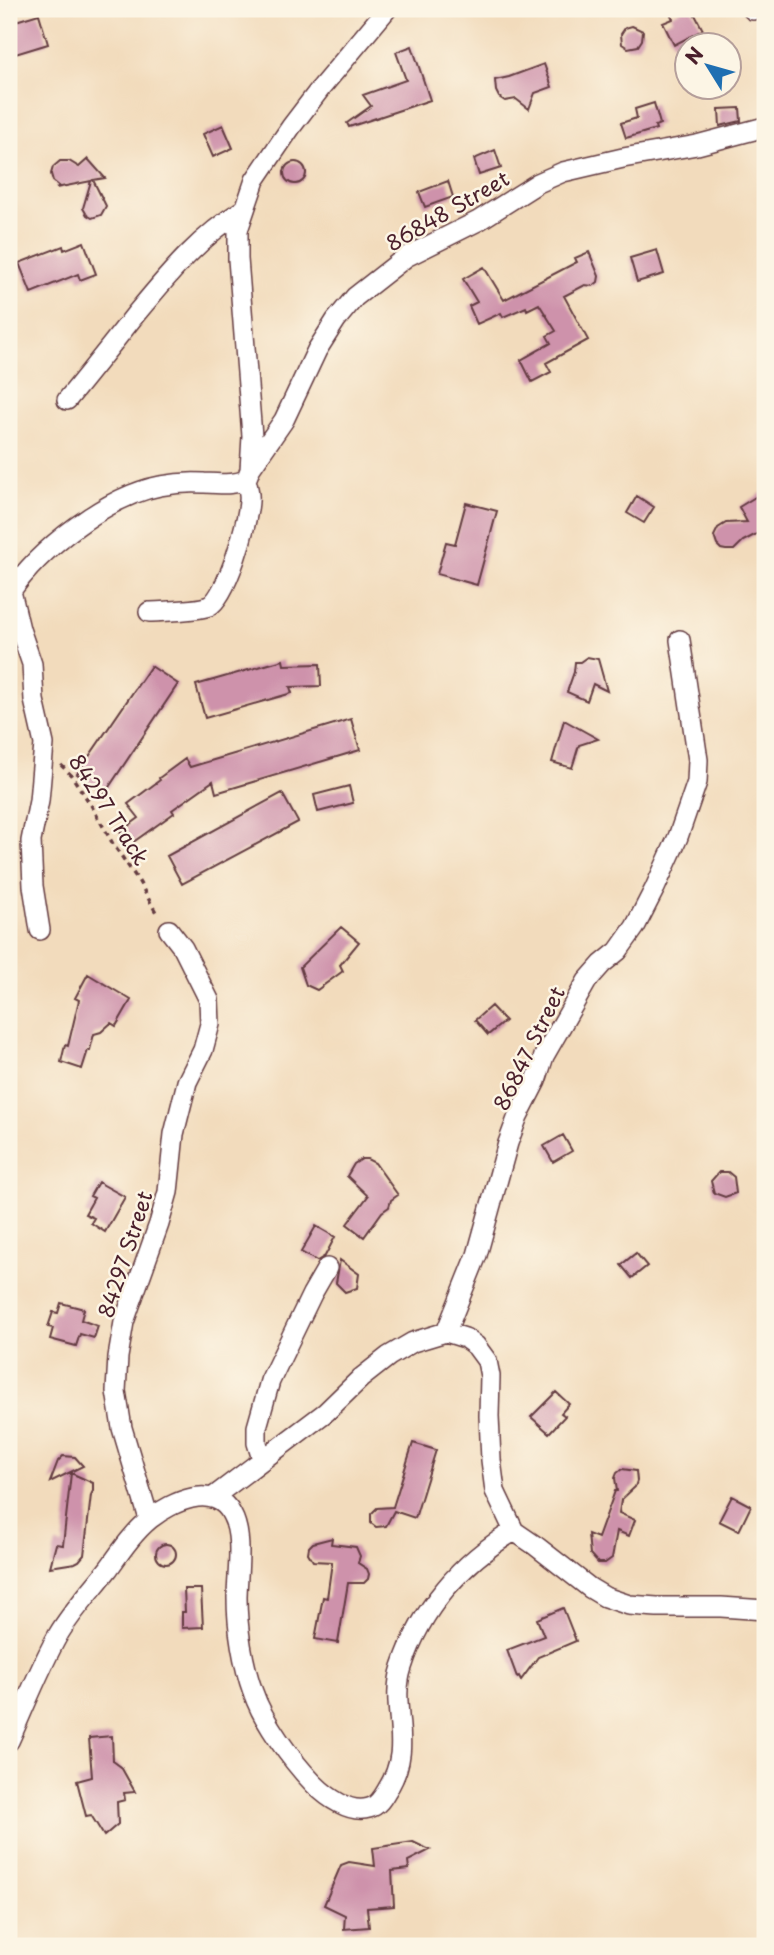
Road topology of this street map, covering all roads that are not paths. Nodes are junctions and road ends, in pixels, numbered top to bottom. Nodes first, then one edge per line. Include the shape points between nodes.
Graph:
1 (387, 9) edge
2 (765, 127) edge
3 (243, 209) junction
4 (67, 400) dead end
5 (248, 475) junction
6 (10, 593) edge
7 (149, 612) dead end
8 (680, 640) dead end
9 (40, 930) dead end
10 (169, 930) road end
11 (327, 1268) dead end
12 (446, 1332) junction
13 (262, 1459) junction
14 (212, 1498) junction
15 (149, 1520) junction
16 (514, 1531) junction
17 (765, 1610) edge
18 (9, 1741) edge

1 - 3 street via 291,127 255,180
2 - 5 street, 86848 Street via 563,172 406,257 355,297 336,320 284,420
3 - 4 street via 195,246
3 - 5 street via 238,259 252,436
5 - 6 street via 224,485 198,482 133,494 70,530
5 - 7 street via 247,514 218,597 199,608
6 - 9 street via 32,664 44,744 32,841
8 - 12 street, 86847 Street via 698,760 697,782 678,837 635,927 587,981 544,1056 508,1143 477,1255
10 - 15 street, 84297 Street via 209,1000 210,1024 187,1082 174,1134 168,1192 124,1322 118,1357 116,1391 122,1428
11 - 13 street via 270,1381 257,1427
12 - 13 street via 413,1342 389,1356 326,1412
12 - 16 street via 465,1338 486,1361 495,1492
13 - 14 street
14 - 15 street via 186,1500
14 - 16 street via 233,1516 238,1534 237,1600 244,1658 261,1711 297,1766 317,1787 354,1810 380,1802 396,1775 401,1753 401,1669 417,1630 467,1564
15 - 18 street via 60,1633
16 - 17 street via 590,1588 629,1605

